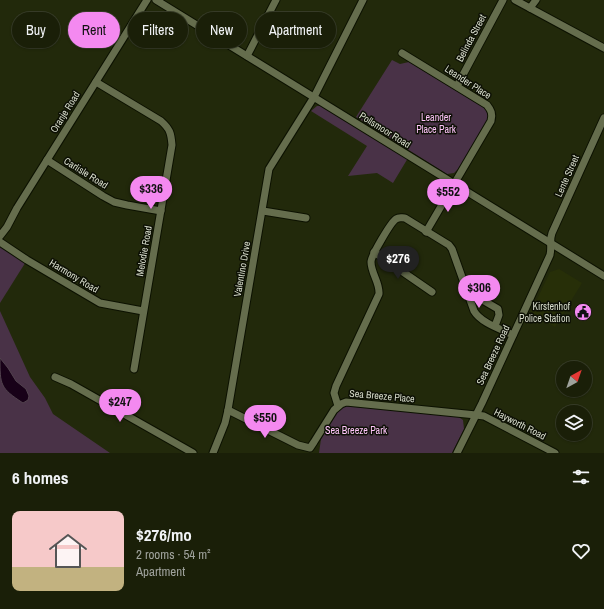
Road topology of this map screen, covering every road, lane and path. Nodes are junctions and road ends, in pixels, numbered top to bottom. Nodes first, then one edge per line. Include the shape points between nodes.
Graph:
1 (147, 0) edge
2 (156, 0) edge
3 (276, 0) edge
4 (363, 0) edge
5 (503, 0) edge
6 (515, 0) edge
7 (536, 0) edge
8 (530, 8) junction
9 (604, 48) edge
10 (402, 53) dead end
11 (247, 56) junction
12 (96, 82) junction
13 (456, 86) junction
14 (314, 97) junction
15 (604, 118) edge
16 (47, 160) junction
17 (454, 184) junction
18 (161, 211) junction
19 (263, 211) junction
20 (306, 218) dead end
21 (426, 232) junction
22 (0, 236) edge
23 (0, 242) edge
24 (550, 242) junction
25 (374, 252) junction
26 (604, 276) edge
27 (432, 292) dead end
28 (467, 292) junction
29 (143, 311) junction
30 (494, 326) junction
31 (514, 335) junction
32 (134, 369) dead end
33 (55, 377) dead end
34 (338, 406) junction
35 (228, 410) junction
36 (476, 415) junction
37 (545, 451) edge
38 (193, 453) edge
39 (213, 453) edge
40 (457, 453) edge
41 (555, 453) edge

1 - 12 street, Oranje Road
2 - 11 street, Pollsmoor Road
3 - 11 street
4 - 14 street, Valentino Drive
5 - 13 street, Belinda Street
6 - 8 street
7 - 8 street
8 - 9 street
10 - 13 street, Leander Place
11 - 14 street, Pollsmoor Road
12 - 16 street, Oranje Road
12 - 18 street, Melodie Road via 160,121 169,130 172,145
13 - 17 street, Leander Place via 487,105 492,114 491,121
14 - 17 street, Pollsmoor Road
14 - 19 street, Valentino Drive via 269,169
15 - 24 street, Lente Street
16 - 18 street, Carlisle Road via 114,202
16 - 22 street, Oranje Road
17 - 21 street
17 - 24 street, Pollsmoor Road
18 - 29 street, Melodie Road
19 - 20 street
19 - 35 street, Valentino Drive
21 - 25 street via 404,218 396,219
21 - 28 street via 450,247
23 - 29 street, Harmony Road via 100,303
24 - 26 street, Pollsmoor Road
24 - 31 street, Sea Breeze Road via 550,255
25 - 27 street
25 - 34 street via 371,262 379,294 336,386 334,393
28 - 30 street via 476,315
28 - 30 street via 498,310 500,315
29 - 32 street, Melodie Road
30 - 31 street
31 - 36 street, Sea Breeze Road
33 - 38 street
34 - 35 street, Sea Breeze Place via 310,448 298,445
34 - 36 street, Sea Breeze Place via 352,402
35 - 39 street, Valentino Drive
36 - 37 street, Hayworth Road via 484,416
36 - 40 street, Sea Breeze Road
37 - 41 street, Hayworth Road

